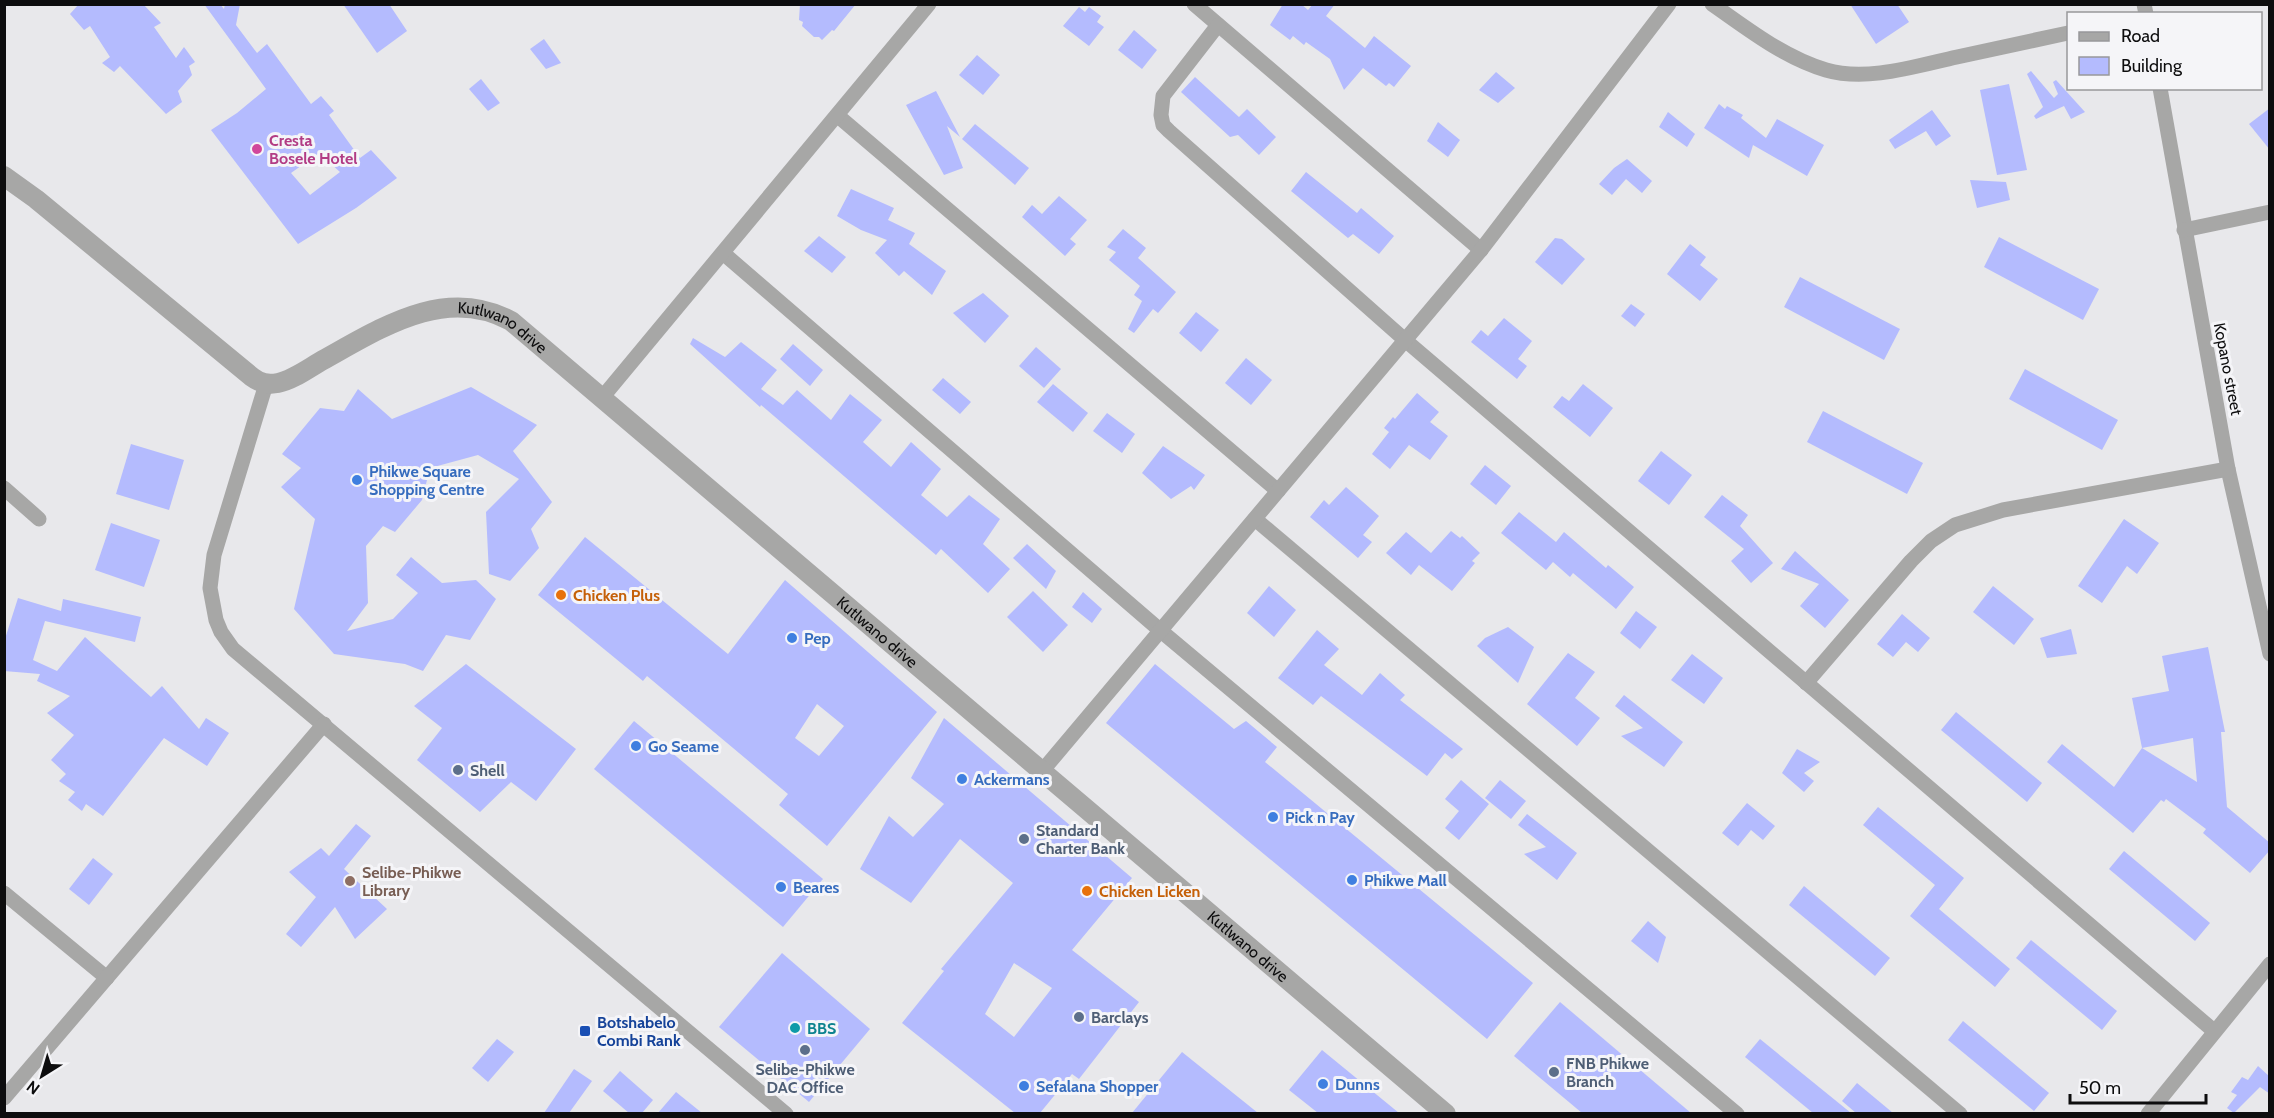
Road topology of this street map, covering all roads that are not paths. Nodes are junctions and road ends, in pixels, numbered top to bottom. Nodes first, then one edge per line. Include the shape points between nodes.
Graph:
1 (929, 4) edge
2 (1194, 4) edge
3 (1670, 4) edge
4 (1712, 4) edge
5 (1218, 25) junction
6 (2067, 33) edge
7 (2160, 90) edge
8 (838, 116) junction
9 (4, 176) edge
10 (2270, 212) edge
11 (2184, 230) junction
12 (1481, 250) junction
13 (723, 253) junction
14 (1405, 340) junction
15 (266, 384) junction
16 (601, 399) junction
17 (2228, 469) junction
18 (4, 488) edge
19 (1278, 491) junction
20 (39, 519) dead end
21 (1255, 519) junction
22 (1161, 631) junction
23 (2270, 654) edge
24 (1806, 683) junction
25 (324, 724) junction
26 (1043, 770) junction
27 (4, 893) edge
28 (2270, 964) edge
29 (107, 978) junction
30 (2214, 1031) junction
31 (4, 1098) edge
32 (786, 1113) edge
33 (1446, 1113) edge
34 (1737, 1113) edge
35 (1960, 1113) edge
36 (2148, 1113) edge

1 - 8 street
2 - 5 street
3 - 12 street
4 - 6 street via 1776,48 1829,70 1857,74 1898,70
5 - 12 street
5 - 14 street via 1163,96 1163,125
7 - 11 street, Kopano street
8 - 13 street
8 - 19 street
9 - 15 street via 252,377
10 - 11 street
11 - 17 street, Kopano street
12 - 14 street
13 - 16 street
13 - 22 street
14 - 19 street
14 - 24 street
15 - 16 street, Kutlwano drive via 288,380 405,317 464,306 490,311 511,321
15 - 25 street via 214,555 212,604 221,632 233,649
16 - 26 street, Kutlwano drive
17 - 23 street, Kopano street
17 - 24 street via 2003,510 1955,525 1911,561
18 - 20 street
19 - 21 street
21 - 22 street
21 - 35 street
22 - 26 street
22 - 34 street
24 - 30 street
25 - 29 street
25 - 32 street
26 - 33 street, Kutlwano drive
27 - 29 street
28 - 30 street
29 - 31 street
30 - 36 street

